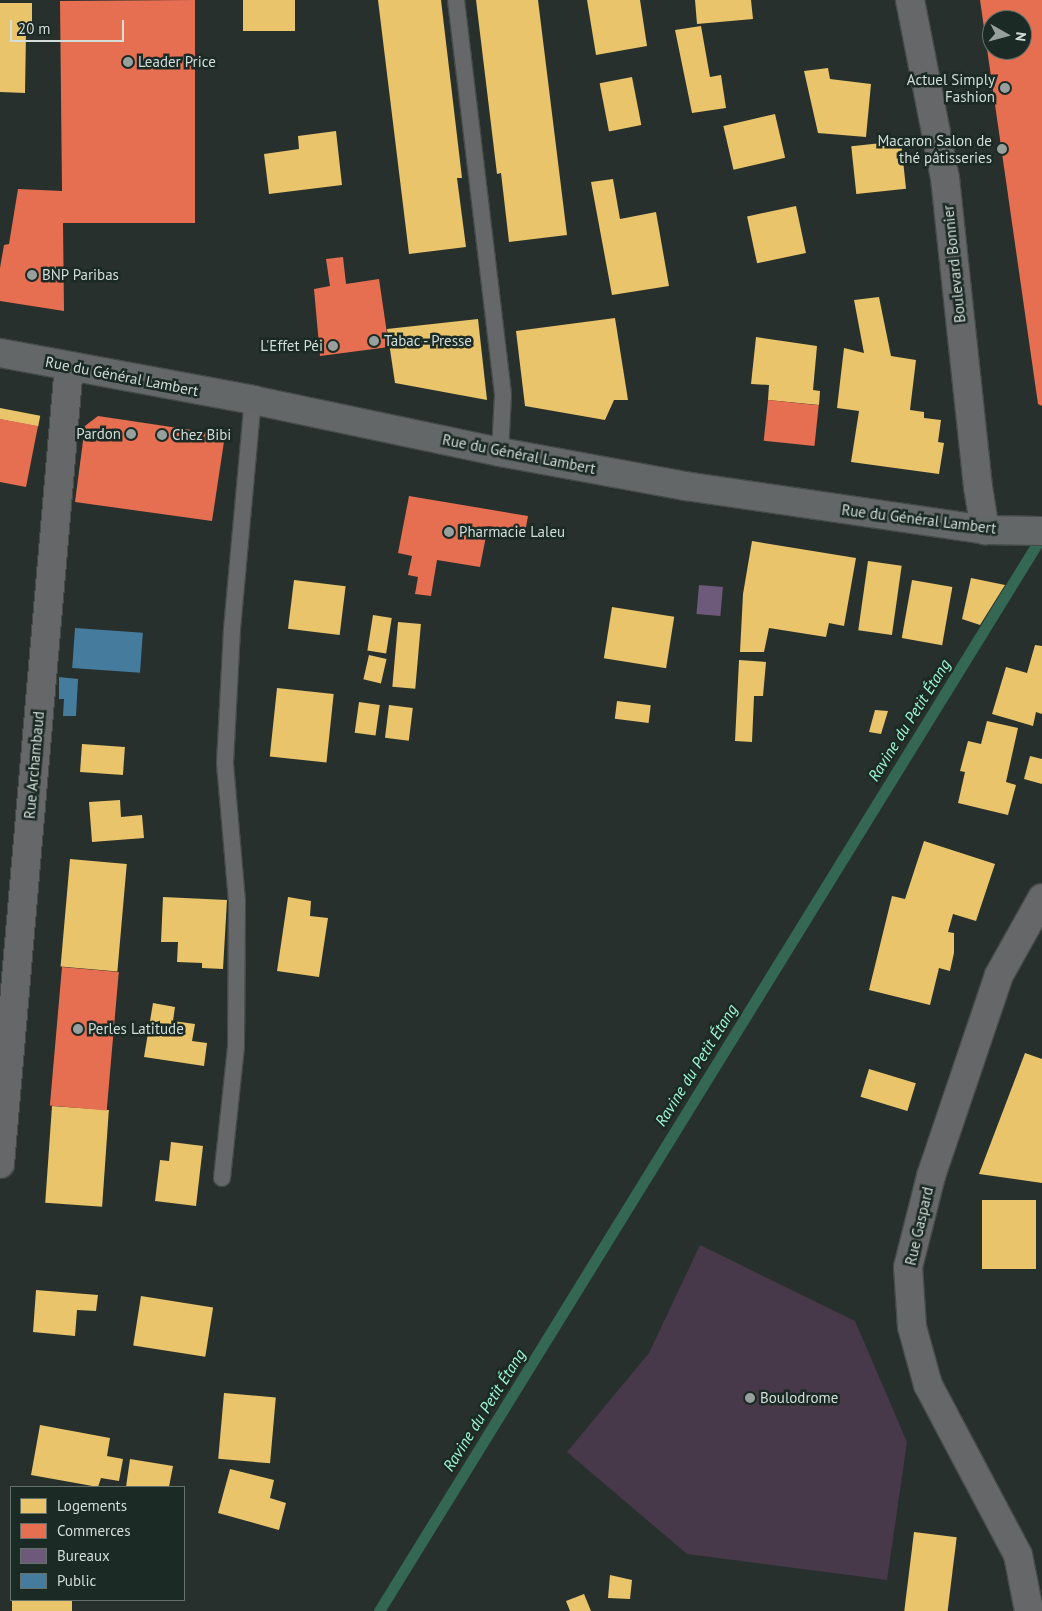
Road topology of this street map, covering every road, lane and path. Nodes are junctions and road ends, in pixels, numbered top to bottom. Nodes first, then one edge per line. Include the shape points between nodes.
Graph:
1 (456, 0) edge
2 (910, 0) edge
3 (0, 353) edge
4 (69, 366) junction
5 (253, 400) junction
6 (500, 452) junction
7 (985, 530) junction
8 (1030, 530) edge
9 (1042, 898) edge
10 (0, 1164) edge
11 (222, 1178) dead end
12 (1029, 1611) edge

1 - 6 lane via 503,395
2 - 7 street, Boulevard Bonnier via 945,178
3 - 4 main road, Rue du Général Lambert
4 - 5 main road, Rue du Général Lambert
4 - 10 street, Rue Archambaud
5 - 6 main road, Rue du Général Lambert
5 - 11 lane via 232,628 225,763 237,901 236,1047
6 - 7 main road, Rue du Général Lambert via 685,486
7 - 8 main road, Rue du Général Lambert
9 - 12 street, Rue Gaspard via 999,975 931,1176 908,1266 912,1327 928,1385 1018,1554

